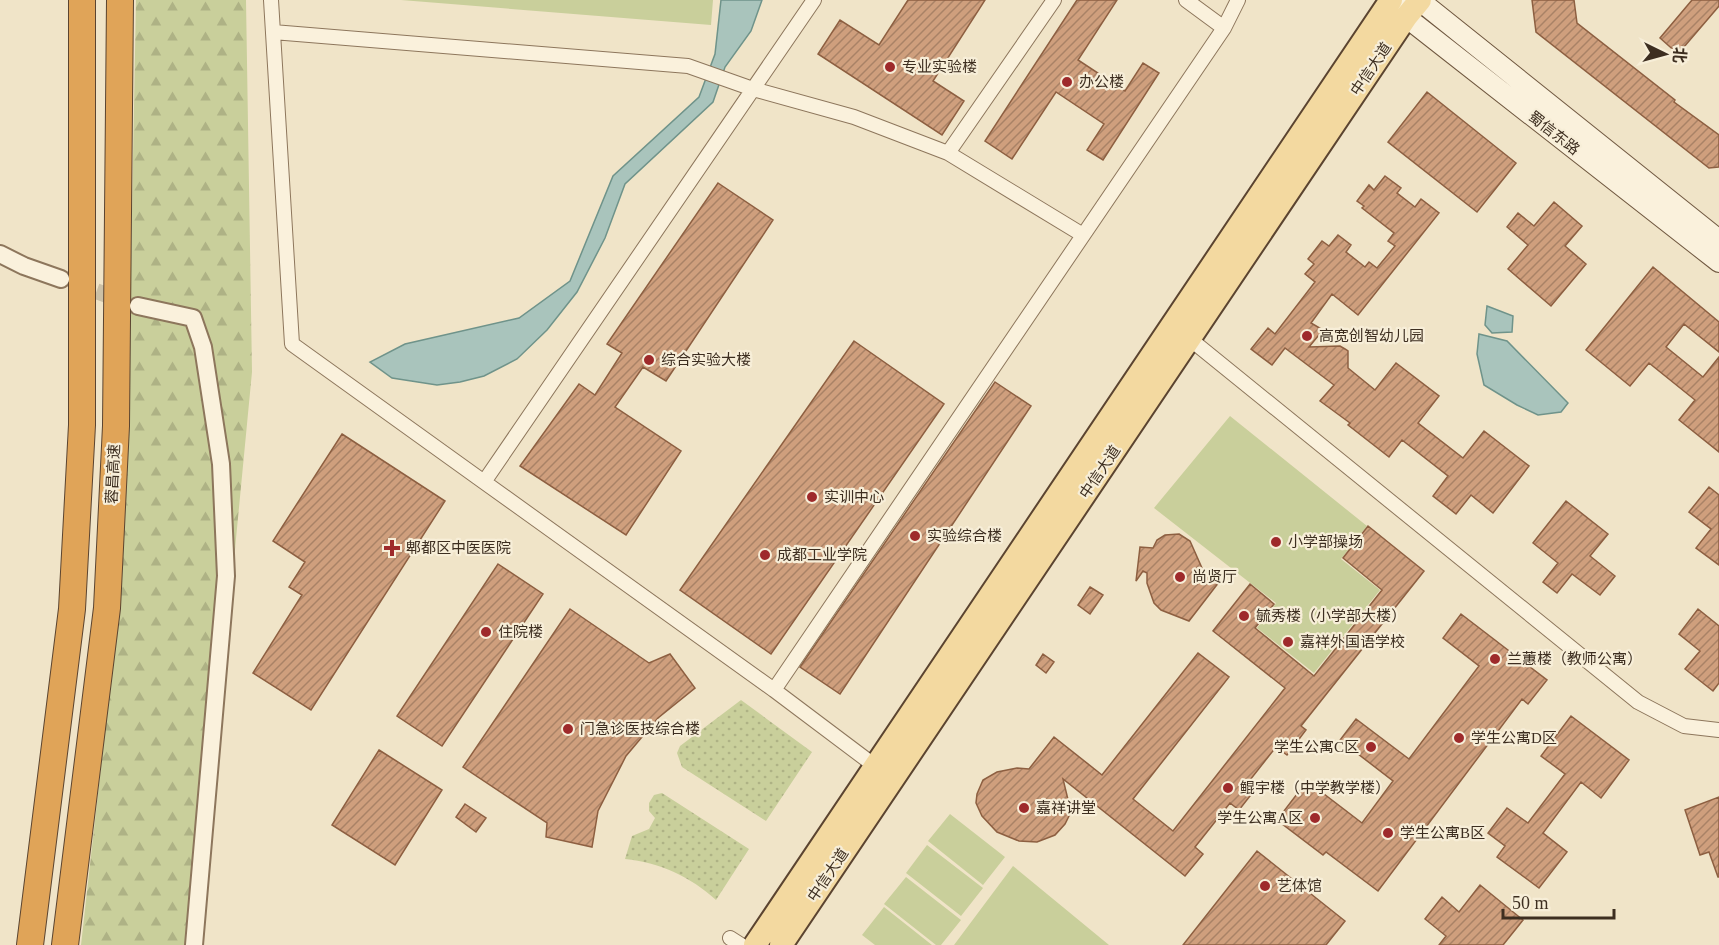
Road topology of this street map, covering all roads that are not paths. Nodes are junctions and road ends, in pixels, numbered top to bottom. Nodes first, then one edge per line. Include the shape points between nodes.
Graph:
1 (82, 0) edge
2 (120, 0) edge
3 (271, 0) edge
4 (814, 0) edge
5 (1054, 0) edge
6 (1186, 0) edge
7 (1238, 0) edge
8 (1408, 3) edge
9 (1224, 28) junction
10 (273, 32) junction
11 (753, 89) junction
12 (948, 153) junction
13 (1083, 235) junction
14 (1719, 240) edge
15 (0, 254) edge
16 (1719, 262) edge
17 (61, 279) tunnel mouth
18 (138, 306) tunnel mouth
19 (1190, 339) junction
20 (484, 482) junction
21 (774, 690) junction
22 (1719, 730) edge
23 (875, 766) junction
24 (30, 945) edge
25 (64, 945) edge
26 (194, 945) edge
27 (754, 945) edge
28 (781, 945) edge

1 - 24 highway via 81,425 72,609
2 - 25 highway, 蓉昌高速 via 116,426 107,608
3 - 10 street
4 - 11 street
5 - 12 street
6 - 9 street
7 - 9 street
8 - 14 main road, 蜀信东路
8 - 16 main road, 蜀信东路
8 - 19 main road, 中信大道
8 - 23 main road, 中信大道
9 - 13 street
10 - 11 street via 688,66
10 - 20 street via 292,344
11 - 12 street via 854,117
11 - 20 street
12 - 13 street
13 - 21 street
15 - 17 street
18 - 26 street via 193,318 203,348 221,464 226,576
19 - 22 street via 1638,702 1684,726
19 - 28 main road, 中信大道
20 - 21 street
21 - 23 street
23 - 27 main road, 中信大道

